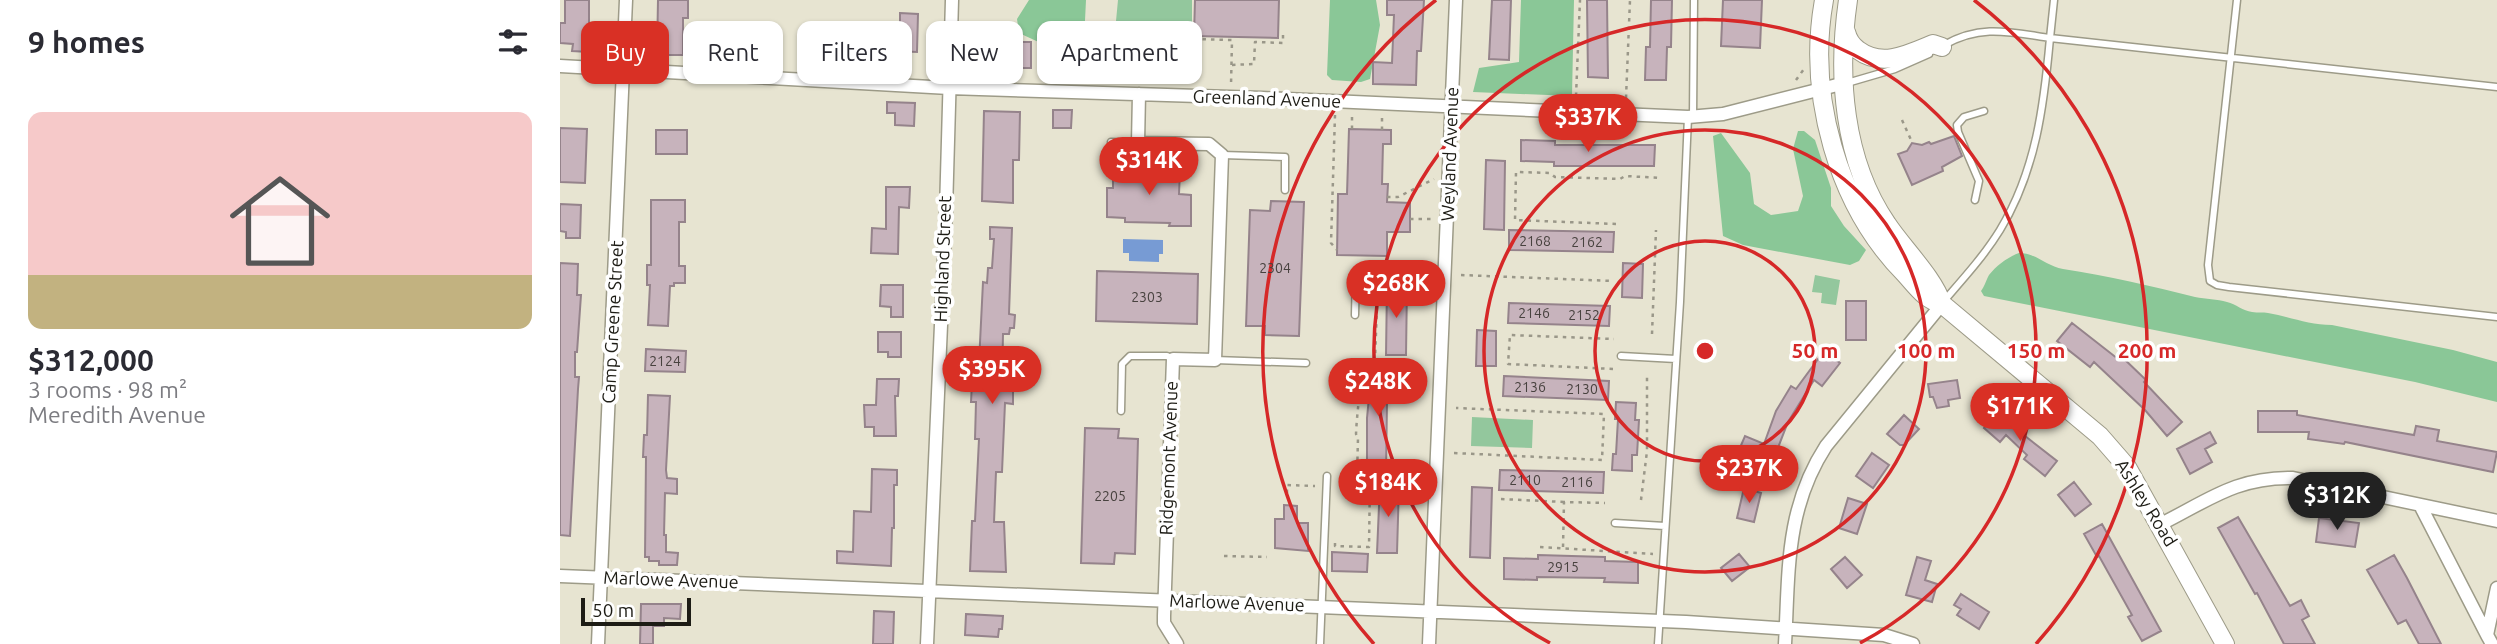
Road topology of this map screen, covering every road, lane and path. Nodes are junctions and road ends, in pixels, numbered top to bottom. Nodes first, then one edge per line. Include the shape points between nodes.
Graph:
1 (626, 0) edge
2 (952, 0) edge
3 (1456, 0) edge
4 (1580, 0) edge
5 (1630, 0) edge
6 (1694, 0) edge
7 (1824, 0) edge
8 (1848, 0) edge
9 (2054, 0) edge
10 (2237, 0) edge
11 (625, 21) edge
12 (1845, 26) junction
13 (1283, 32) dead end
14 (2050, 38) junction
15 (1202, 39) edge
16 (1942, 47) junction
17 (2231, 58) junction
18 (1233, 65) junction
19 (560, 66) edge
20 (581, 68) edge
21 (669, 73) edge
22 (1845, 83) junction
23 (622, 84) edge
24 (1231, 85) dead end
25 (2497, 87) edge
26 (949, 88) junction
27 (1822, 90) junction
28 (1139, 94) junction
29 (1576, 96) dead end
30 (1626, 98) dead end
31 (1452, 107) junction
32 (1984, 111) dead end
33 (1335, 115) dead end
34 (1352, 115) dead end
35 (1382, 116) dead end
36 (1691, 117) junction
37 (1902, 120) dead end
38 (1352, 129) dead end
39 (1382, 130) dead end
40 (1111, 142) dead end
41 (1912, 142) dead end
42 (1138, 143) junction
43 (1222, 155) junction
44 (1661, 178) dead end
45 (1434, 179) dead end
46 (1284, 190) dead end
47 (1388, 197) dead end
48 (1975, 200) dead end
49 (1410, 219) dead end
50 (1433, 219) dead end
51 (1616, 224) dead end
52 (1656, 230) dead end
53 (1337, 250) dead end
54 (1445, 270) junction
55 (1378, 272) dead end
56 (1461, 275) dead end
57 (1613, 281) dead end
58 (1941, 304) junction
59 (1355, 315) dead end
60 (2497, 317) edge
61 (1652, 334) dead end
62 (1614, 339) dead end
63 (1621, 356) dead end
64 (1173, 359) junction
65 (1215, 359) junction
66 (1676, 359) junction
67 (1306, 363) dead end
68 (1613, 369) dead end
69 (1647, 377) dead end
70 (1456, 408) dead end
71 (1121, 411) dead end
72 (1454, 453) dead end
73 (1327, 476) dead end
74 (1322, 486) dead end
75 (1287, 493) dead end
76 (1501, 499) dead end
77 (1642, 500) dead end
78 (1564, 502) junction
79 (1605, 503) dead end
80 (2420, 505) junction
81 (2497, 521) edge
82 (1615, 523) dead end
83 (2161, 524) junction
84 (1665, 526) junction
85 (1327, 540) dead end
86 (1540, 547) dead end
87 (1563, 547) junction
88 (1657, 554) dead end
89 (1224, 556) dead end
90 (1267, 557) dead end
91 (560, 576) edge
92 (601, 578) junction
93 (2497, 588) edge
94 (929, 591) junction
95 (1164, 600) junction
96 (1321, 607) junction
97 (1431, 611) junction
98 (1660, 621) junction
99 (1786, 628) junction
100 (2489, 640) edge
101 (598, 644) edge
102 (927, 644) edge
103 (1177, 644) edge
104 (1321, 644) edge
105 (1429, 644) edge
106 (1658, 644) edge
107 (1785, 644) edge
108 (1913, 644) edge
109 (2225, 644) edge

1 - 11 street, Camp Greene Street
2 - 26 street, Highland Street
3 - 31 street, Weyland Avenue
4 - 29 path
5 - 30 path
6 - 36 lane
7 - 27 street, Ashley Road
8 - 12 street, Ashley Road
9 - 14 lane
10 - 17 lane
12 - 16 street via 1852,45 1875,58 1899,58 1933,44
12 - 22 street, Ashley Road
13 - 18 path via 1283,43 1255,42 1254,64
14 - 16 lane via 1984,30
14 - 17 lane
14 - 58 lane via 2036,142 2022,185 1995,237
15 - 18 path via 1232,40
16 - 22 lane via 1909,64
17 - 25 lane
17 - 60 lane via 2210,281 2229,287
18 - 24 path
19 - 20 street, Greenland Avenue
21 - 26 street, Greenland Avenue
22 - 27 street, Greenland Avenue
22 - 58 street, Ashley Road via 1850,136 1868,190 1891,231 1934,286
23 - 92 street, Camp Greene Street
26 - 28 street, Greenland Avenue
26 - 94 street, Highland Street
27 - 36 street, Greenland Avenue via 1723,114
27 - 58 street, Ashley Road via 1831,139 1862,218 1900,270 1930,300
28 - 31 street, Greenland Avenue
28 - 42 street
31 - 36 street, Greenland Avenue
31 - 54 street, Weyland Avenue
32 - 48 lane via 1964,117 1957,125 1979,181
33 - 53 path via 1331,243
34 - 38 path
35 - 39 path
36 - 66 lane
37 - 41 path
40 - 42 lane
42 - 43 street via 1209,144
43 - 46 lane via 1285,157
43 - 65 street
44 - 51 path via 1516,172 1515,220
45 - 47 path via 1398,197
49 - 50 path
52 - 61 path
54 - 59 lane via 1364,268 1356,273
54 - 97 street, Weyland Avenue
55 - 85 path via 1375,359 1361,364 1356,423 1357,476 1370,477 1368,547 1335,545 1335,540
56 - 57 path
58 - 83 street, Ashley Road via 2100,436 2127,467
58 - 99 street via 1814,464 1792,532
62 - 68 path via 1510,334 1508,364
63 - 66 lane
64 - 65 street, Ridgemont Avenue
64 - 71 lane via 1130,356 1122,364
64 - 95 street, Ridgemont Avenue
65 - 67 lane
66 - 84 lane
69 - 77 path
70 - 72 path via 1604,414 1602,460
73 - 96 lane
74 - 75 path via 1287,485
76 - 78 path
78 - 79 path
78 - 87 path
80 - 81 street
80 - 83 street via 2293,478 2267,478 2234,486
80 - 100 street
82 - 84 lane
83 - 109 street, Ashley Road
84 - 98 lane
86 - 87 path
87 - 88 path
89 - 90 path
91 - 92 street, Marlowe Avenue
92 - 94 street, Marlowe Avenue
92 - 101 street, Camp Greene Street
93 - 100 street
94 - 95 street, Marlowe Avenue
94 - 102 street, Highland Street
95 - 96 street, Marlowe Avenue
95 - 103 street, Ridgemont Avenue via 1164,623
96 - 97 street, Marlowe Avenue
96 - 104 lane
97 - 98 street, Marlowe Avenue
97 - 105 street, Weyland Avenue
98 - 99 street, Marlowe Avenue
98 - 106 lane
99 - 107 street
99 - 108 street, Marlowe Avenue via 1884,635

